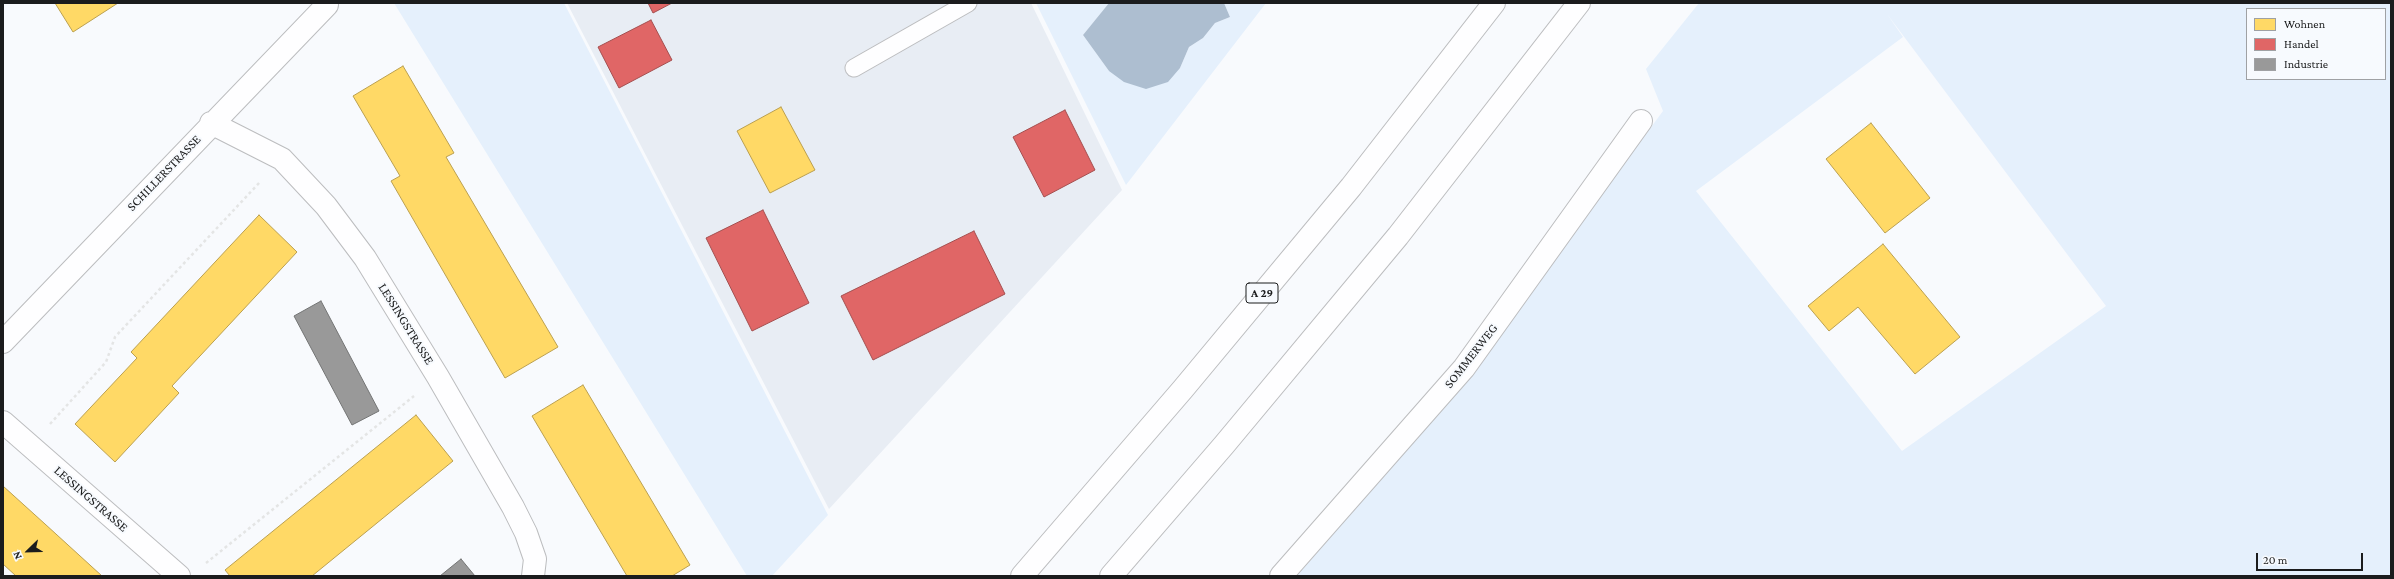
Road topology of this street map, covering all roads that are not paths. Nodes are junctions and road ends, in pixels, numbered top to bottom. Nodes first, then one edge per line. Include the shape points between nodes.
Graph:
1 (968, 3) edge
2 (1494, 3) edge
3 (1579, 3) edge
4 (327, 5) dead end
5 (854, 68) dead end
6 (1641, 121) dead end
7 (211, 123) junction
8 (3, 342) edge
9 (3, 422) edge
10 (180, 576) edge
11 (533, 576) edge
12 (1022, 576) edge
13 (1111, 576) edge
14 (1281, 576) edge

1 - 5 lane
2 - 12 main road, A 29 via 1346,193
3 - 13 main road via 1398,236
4 - 7 main road, SCHILLERSTRASSE
6 - 14 main road, SOMMERWEG via 1464,368
7 - 8 main road, SCHILLERSTRASSE
7 - 11 main road, LESSINGSTRASSE via 282,159 326,206 365,258 438,377 526,533 535,560
9 - 10 main road, LESSINGSTRASSE

